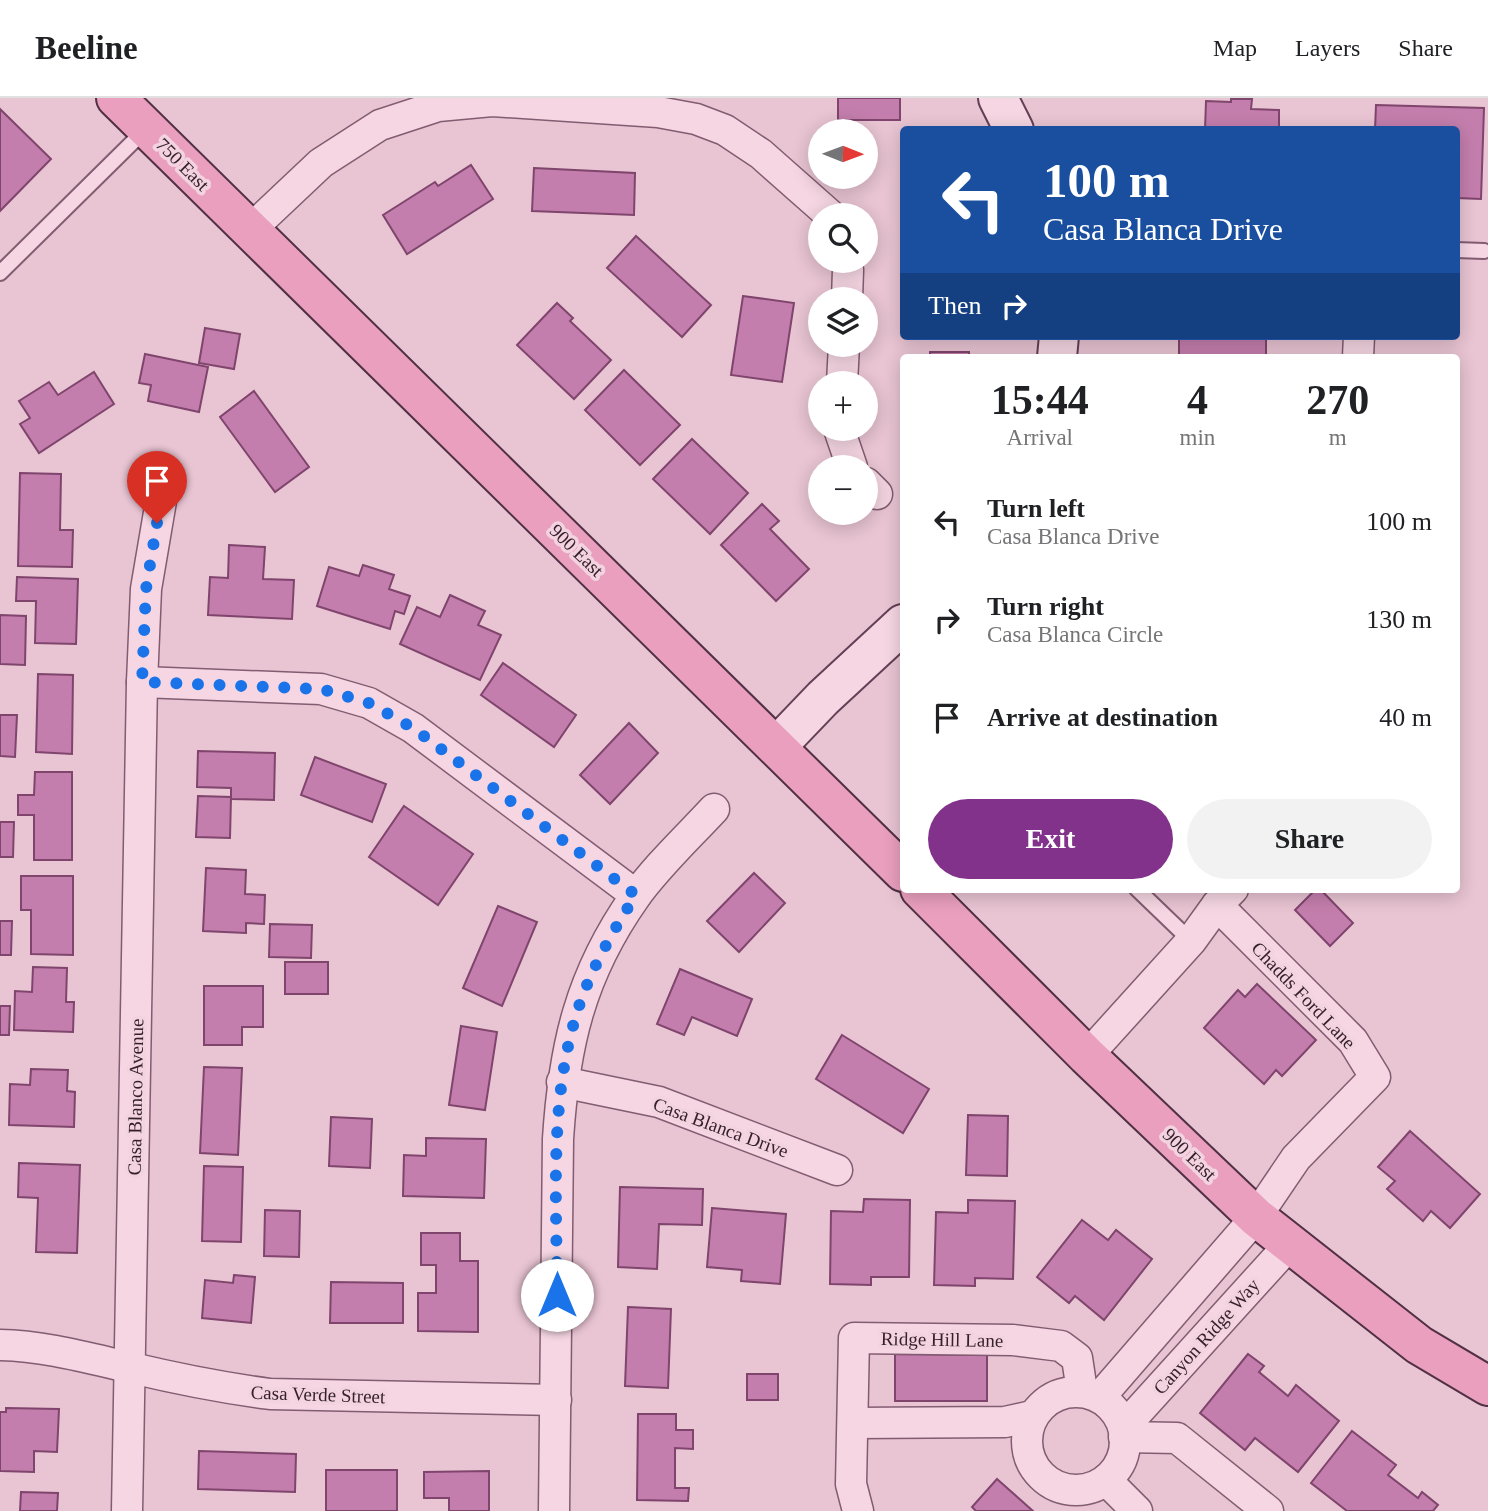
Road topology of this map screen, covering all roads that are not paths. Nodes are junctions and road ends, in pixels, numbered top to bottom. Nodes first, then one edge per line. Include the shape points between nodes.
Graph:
1 (116, 98) edge
2 (998, 98) edge
3 (1012, 126) edge
4 (147, 128) junction
5 (816, 203) edge
6 (250, 230) junction
7 (1460, 250) edge
8 (1484, 251) dead end
9 (0, 273) edge
10 (161, 501) dead end
11 (900, 627) edge
12 (142, 682) junction
13 (777, 746) junction
14 (714, 809) dead end
15 (900, 869) edge
16 (924, 893) edge
17 (1141, 893) edge
18 (636, 895) junction
19 (1225, 897) edge
20 (1191, 941) junction
21 (1087, 1056) junction
22 (562, 1082) junction
23 (837, 1170) dead end
24 (1255, 1217) junction
25 (1289, 1245) junction
26 (0, 1345) edge
27 (130, 1368) junction
28 (1488, 1387) edge
29 (1091, 1394) junction
30 (556, 1400) junction
31 (1032, 1416) junction
32 (854, 1423) junction
33 (1124, 1432) junction
34 (1106, 1480) junction
35 (127, 1511) edge
36 (554, 1511) edge
37 (858, 1511) edge
38 (1137, 1511) edge
39 (1268, 1511) edge

1 - 4 main road, 750 East
2 - 3 street
4 - 6 main road, 750 East
4 - 9 lane
5 - 6 street via 761,154 725,130 696,119 658,112 492,101 438,106 380,125 321,163
6 - 13 main road, 900 East
7 - 8 lane
10 - 12 street, Casa Blanco Avenue via 146,589
11 - 13 street
12 - 18 street via 321,689 369,703 413,728
12 - 27 street, Casa Blanco Avenue
13 - 15 main road, 900 East
14 - 18 street
16 - 21 main road, 900 East
17 - 20 lane
18 - 22 street via 592,974 575,1019
19 - 20 street, Chadds Ford Lane
19 - 24 street, Chadds Ford Lane via 1353,1041 1375,1077 1296,1158
20 - 21 street, Chadds Ford Lane
21 - 24 main road, 900 East
22 - 23 street, Casa Blanca Drive via 659,1102
22 - 30 street
24 - 25 main road, 900 East
24 - 29 street, Canyon Ridge Way
25 - 28 main road, 900 East via 1419,1345
25 - 33 street, Canyon Ridge Way
26 - 27 street, Casa Verde Street via 62,1351
27 - 30 street, Casa Verde Street via 270,1394
27 - 35 street, Casa Blanco Avenue
29 - 31 street via 1062,1392 1045,1401
29 - 32 street, Ridge Hill Lane via 1077,1359 1061,1346 1013,1340 855,1338
29 - 33 street via 1115,1410
30 - 36 street
31 - 32 street via 1005,1422
31 - 34 street via 1026,1434 1028,1454 1036,1471 1051,1484 1089,1489
32 - 37 street, Ridge Hill Lane via 852,1483
33 - 34 street, Canyon Ridge Way via 1119,1465
33 - 39 street via 1177,1438
34 - 38 street

